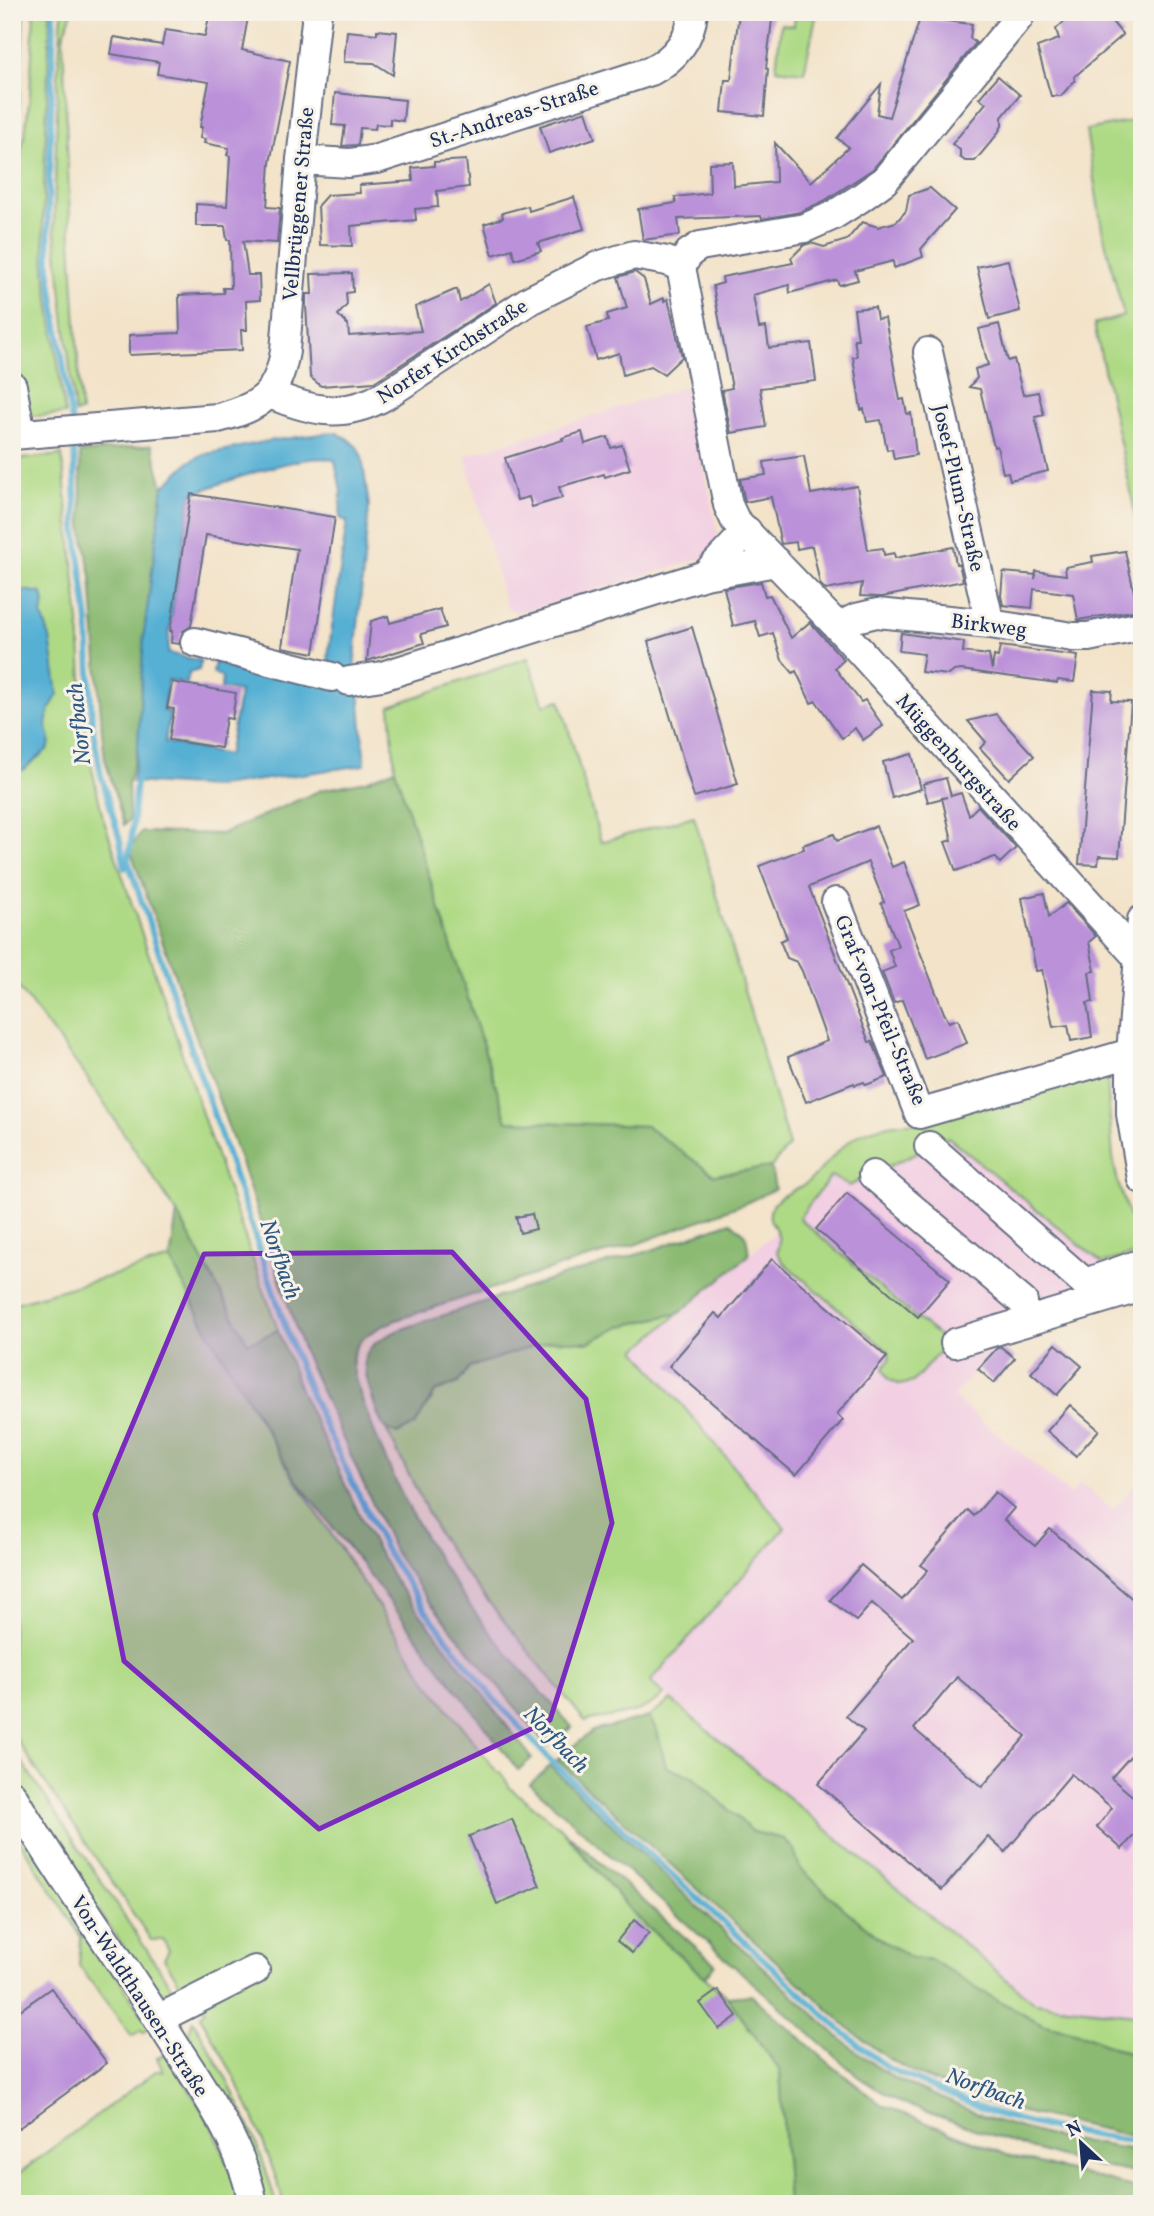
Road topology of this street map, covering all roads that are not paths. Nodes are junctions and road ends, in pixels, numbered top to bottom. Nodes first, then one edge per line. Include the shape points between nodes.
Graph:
1 (317, 12) edge
2 (693, 12) edge
3 (1020, 12) edge
4 (301, 160) junction
5 (681, 267) junction
6 (928, 352) dead end
7 (12, 386) edge
8 (270, 394) junction
9 (17, 434) edge
10 (747, 531) junction
11 (776, 562) junction
12 (705, 575) junction
13 (990, 624) junction
14 (1142, 626) edge
15 (838, 627) junction
16 (195, 642) dead end
17 (836, 902) dead end
18 (1142, 920) edge
19 (1140, 961) edge
20 (1131, 1053) junction
21 (1136, 1112) edge
22 (929, 1146) dead end
23 (873, 1175) dead end
24 (1142, 1179) edge
25 (1142, 1263) edge
26 (1085, 1283) junction
27 (1142, 1287) edge
28 (1023, 1303) junction
29 (12, 1795) edge
30 (255, 1970) dead end
31 (158, 2019) junction
32 (253, 2204) edge

1 - 4 street, Vellbrüggener Straße
2 - 4 street, St.-Andreas-Straße via 682,45 651,71 363,162
3 - 5 street via 884,181 805,228 701,246 689,253
4 - 8 street, Vellbrüggener Straße via 283,363
5 - 8 street, Norfer Kirchstraße via 658,258 634,256 598,265 530,300 372,403 356,408 324,411
5 - 10 street, Müggenburgstraße via 728,505
6 - 13 street, Josef-Plum-Straße
7 - 9 street
8 - 9 street via 245,410 218,418
10 - 11 street, Müggenburgstraße
10 - 12 street
11 - 12 street
11 - 15 street, Müggenburgstraße
12 - 16 street via 382,676 341,679
13 - 14 street, Birkweg via 1080,637
13 - 15 street, Birkweg via 877,613
15 - 19 street, Müggenburgstraße
17 - 20 street, Graf-von-Pfeil-Straße via 919,1114
18 - 19 street
19 - 20 street
20 - 21 street
21 - 24 street
22 - 26 street
23 - 28 street
25 - 26 street
26 - 28 street
27 - 28 street via 962,1334 986,1315
29 - 31 street, Von-Waldthausen-Straße
30 - 31 street
31 - 32 street, Von-Waldthausen-Straße via 223,2126

